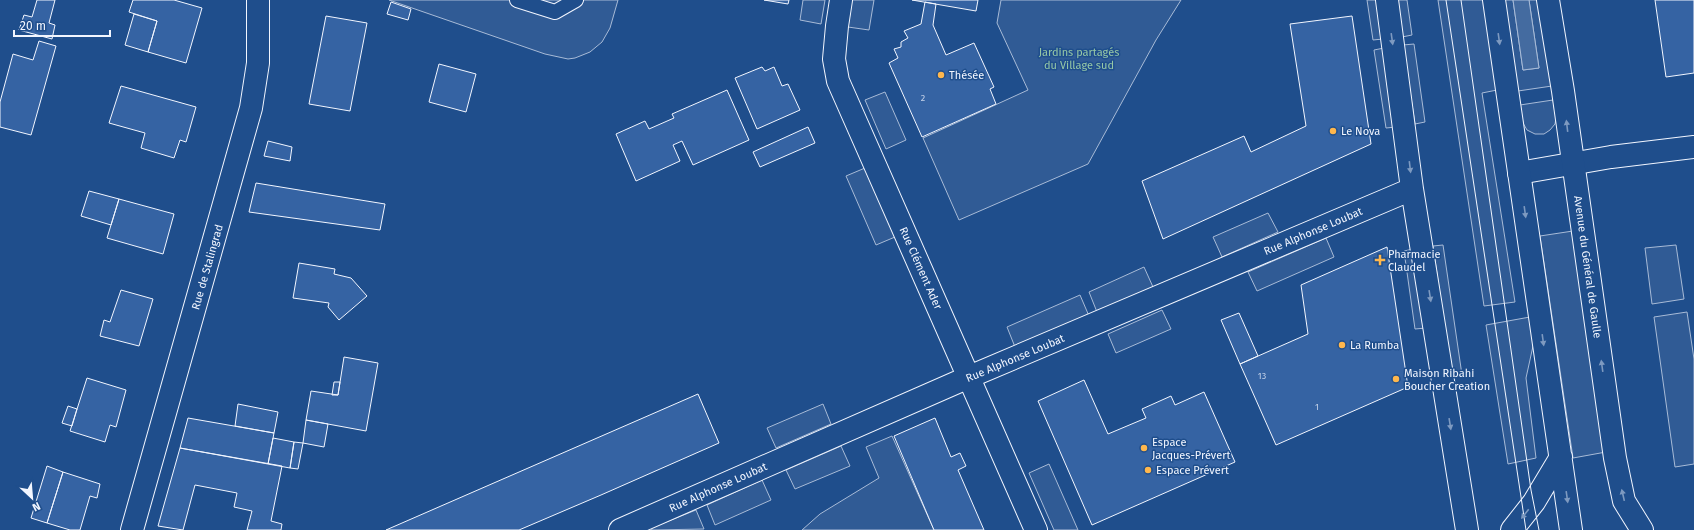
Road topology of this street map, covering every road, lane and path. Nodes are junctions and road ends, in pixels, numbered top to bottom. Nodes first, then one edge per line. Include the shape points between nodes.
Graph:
1 (258, 0) edge
2 (517, 0) edge
3 (576, 0) edge
4 (841, 0) edge
5 (1387, 0) edge
6 (1494, 0) edge
7 (1548, 0) edge
8 (1694, 147) edge
9 (1572, 165) junction
10 (1519, 173) junction
11 (1412, 189) junction
12 (968, 377) junction
13 (1561, 458) junction
14 (132, 530) edge
15 (620, 530) edge
16 (1036, 530) edge
17 (1467, 530) edge
18 (1512, 530) edge
19 (1571, 530) edge
20 (1639, 530) edge

1 - 14 street, Rue de Stalingrad via 258,63 251,108
2 - 3 lane via 555,12
4 - 12 street, Rue Clément Ader via 834,59 838,81
5 -> 11 street
6 -> 10 street
9 -> 7 street, Avenue du Général de Gaulle
8 - 9 street via 1611,157
9 - 10 street
20 -> 9 street, Avenue du Général de Gaulle via 1624,501 1615,458
10 -> 13 street
11 - 12 street, Rue Alphonse Loubat
11 -> 17 street
12 - 15 street, Rue Alphonse Loubat
12 - 16 street, Rue Clément Ader
13 -> 18 street via 1534,502
13 -> 19 street

